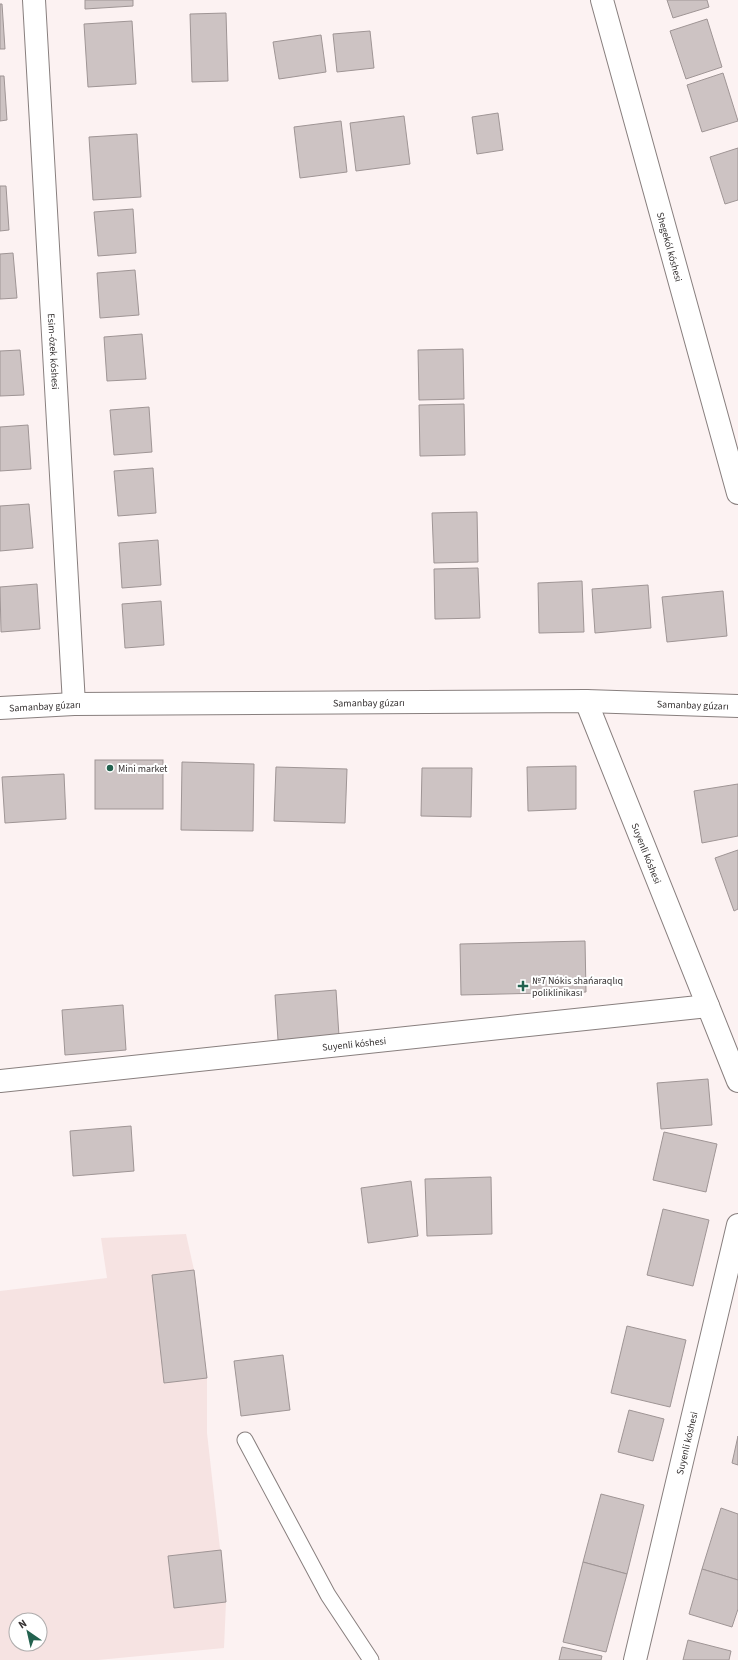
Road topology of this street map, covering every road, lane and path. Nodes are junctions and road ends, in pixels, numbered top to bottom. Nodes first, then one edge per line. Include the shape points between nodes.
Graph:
1 (34, 0) edge
2 (602, 0) edge
3 (738, 493) edge
4 (586, 701) junction
5 (74, 704) junction
6 (738, 706) edge
7 (0, 708) edge
8 (708, 1006) junction
9 (0, 1081) edge
10 (738, 1081) edge
11 (738, 1225) edge
12 (245, 1440) dead end
13 (370, 1660) edge
14 (635, 1660) edge

1 - 5 street, Esim-ózek kóshesi
2 - 3 street, Shegekól kóshesi
4 - 5 street, Samanbay gúzarı
4 - 6 street, Samanbay gúzarı
4 - 8 street, Suyenli kóshesi
5 - 7 street, Samanbay gúzarı
8 - 9 street, Suyenli kóshesi
8 - 10 street, Suyenli kóshesi
11 - 14 street, Suyenli kóshesi
12 - 13 lane via 328,1595

